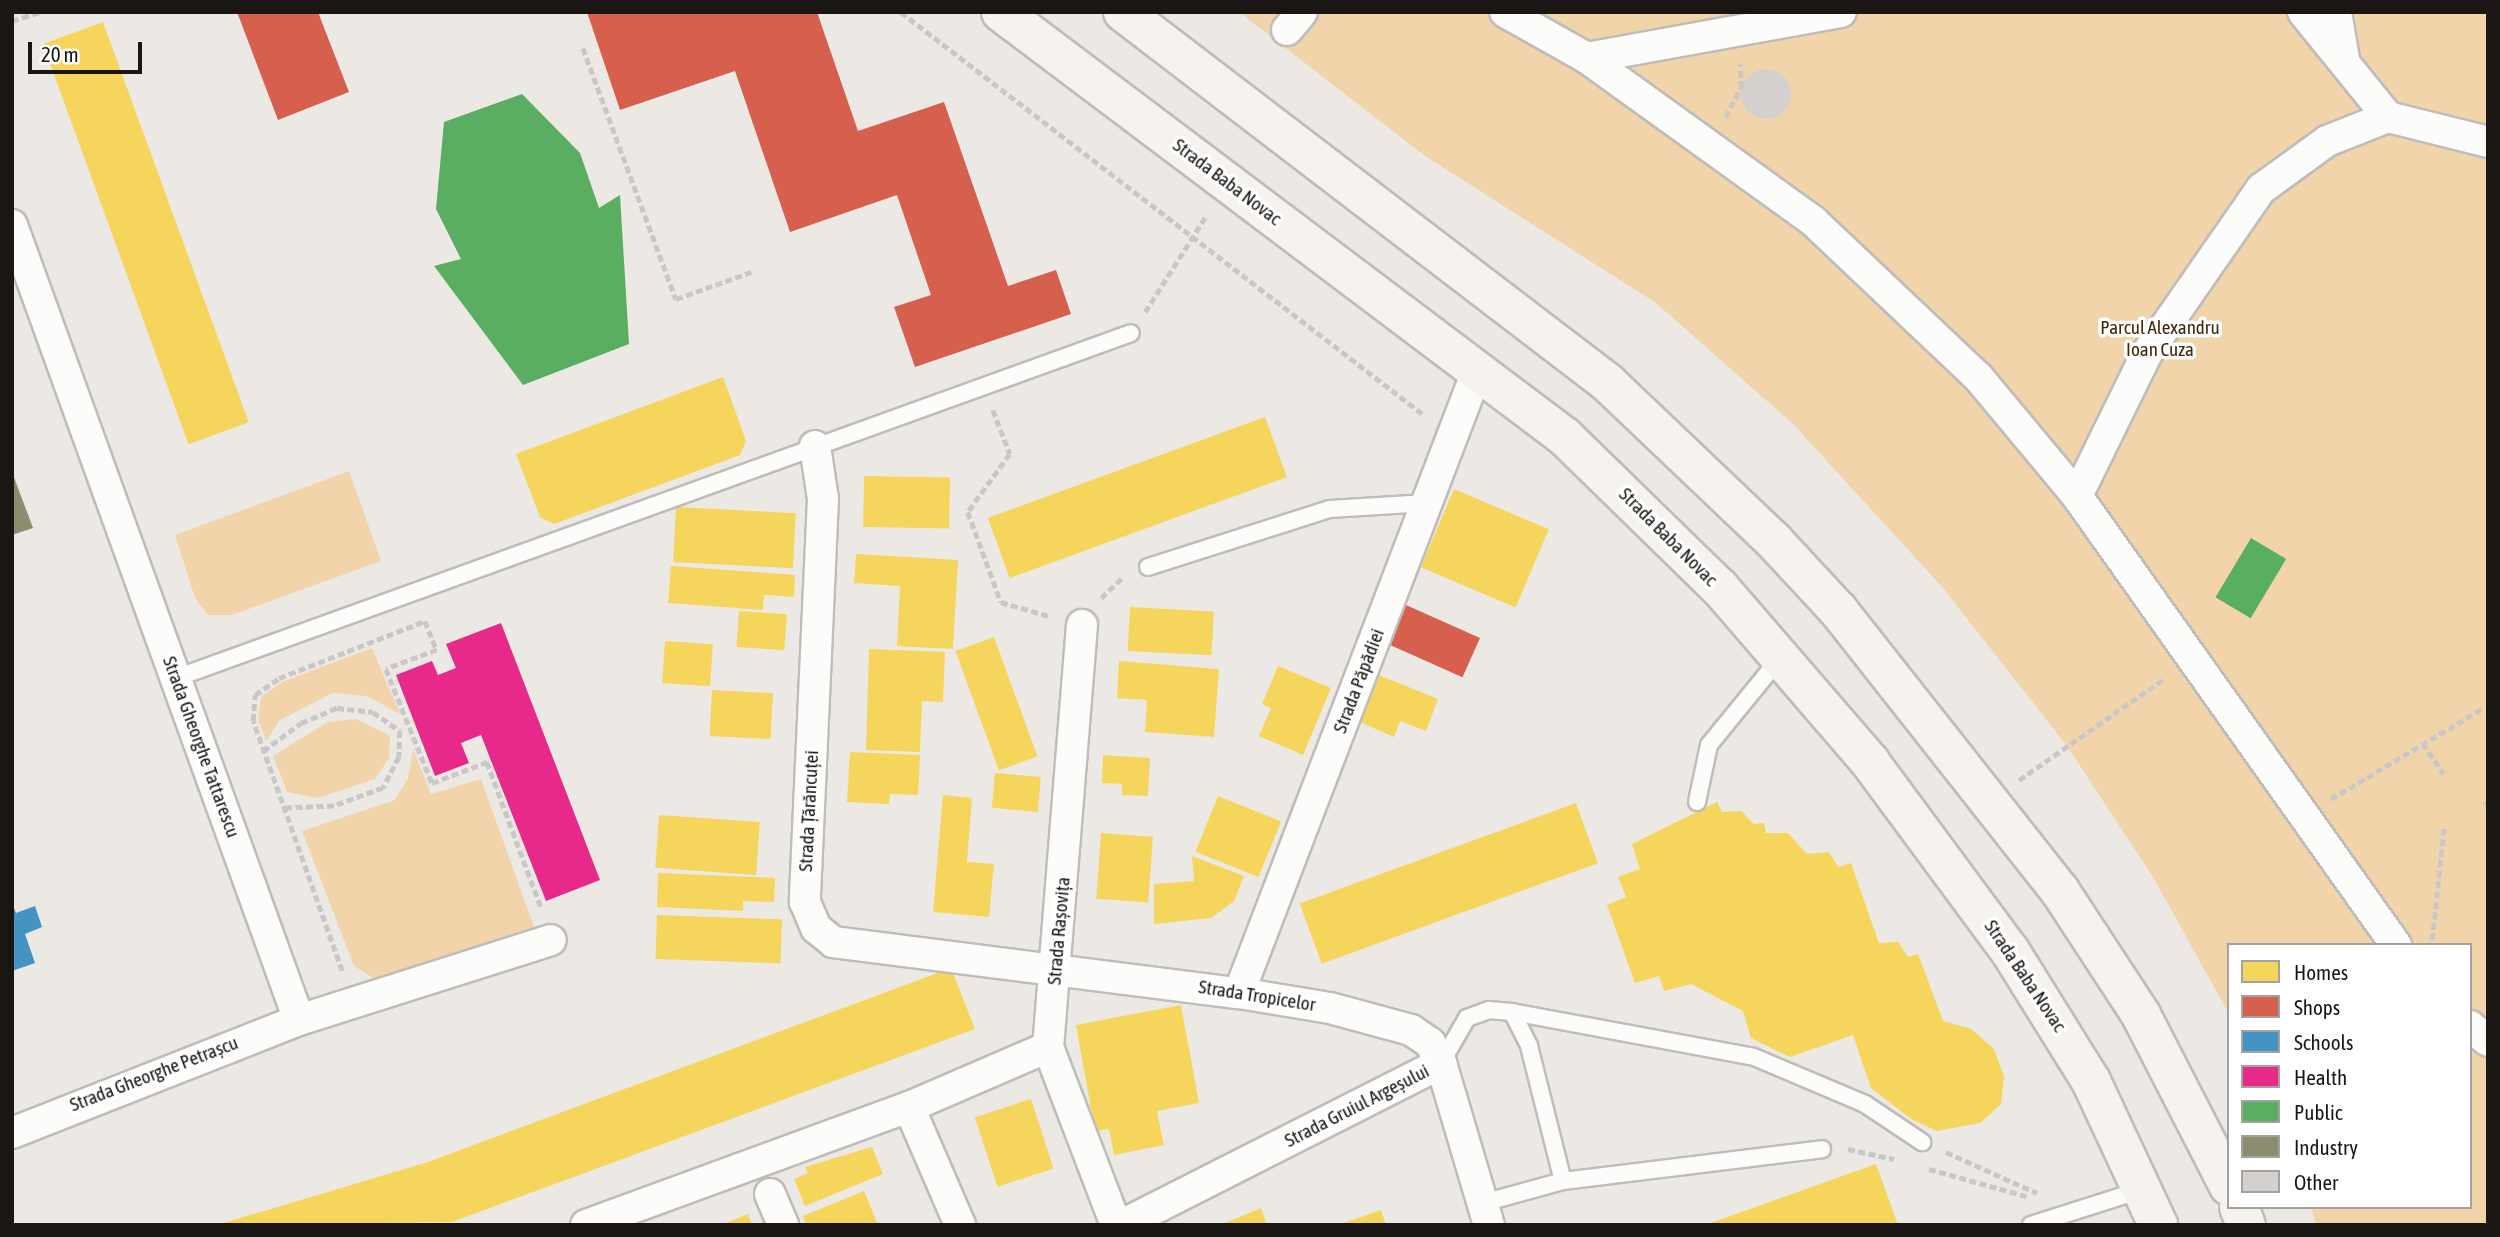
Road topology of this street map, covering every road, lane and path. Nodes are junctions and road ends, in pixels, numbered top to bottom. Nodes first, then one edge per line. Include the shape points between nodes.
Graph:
1 (40, 12) edge
2 (901, 12) edge
3 (1001, 12) edge
4 (1123, 12) edge
5 (1504, 12) edge
6 (1841, 12) edge
7 (2302, 12) edge
8 (2336, 12) edge
9 (12, 21) edge
10 (1728, 32) junction
11 (583, 48) dead end
12 (1587, 58) junction
13 (2344, 59) junction
14 (2388, 117) junction
15 (1699, 135) junction
16 (2488, 142) edge
17 (1228, 183) junction
18 (12, 225) edge
19 (1192, 239) junction
20 (751, 272) dead end
21 (1131, 333) joint
22 (1478, 369) junction
23 (983, 386) junction
24 (1452, 437) junction
25 (815, 446) junction
26 (2077, 496) junction
27 (1427, 503) junction
28 (1148, 566) joint
29 (1083, 625) junction
30 (1782, 656) junction
31 (2194, 658) junction
32 (176, 678) junction
33 (2483, 708) dead end
34 (410, 728) junction
35 (400, 731) junction
36 (2423, 743) junction
37 (263, 751) junction
38 (2444, 774) dead end
39 (1697, 802) dead end
40 (1988, 804) junction
41 (284, 808) junction
42 (2300, 818) junction
43 (2444, 828) dead end
44 (551, 940) joint
45 (2394, 943) edge
46 (2432, 943) edge
47 (1056, 966) junction
48 (1239, 993) junction
49 (352, 1001) junction
50 (1512, 1012) junction
51 (299, 1020) junction
52 (2472, 1028) edge
53 (2488, 1041) edge
54 (1048, 1047) junction
55 (1441, 1063) junction
56 (909, 1107) junction
57 (12, 1133) edge
58 (1922, 1142) joint
59 (1822, 1150) joint
60 (1910, 1164) dead end
61 (1923, 1167) dead end
62 (1563, 1181) junction
63 (2227, 1182) edge
64 (2143, 1189) junction
65 (770, 1194) dead end
66 (2076, 1210) junction
67 (664, 1212) edge
68 (1486, 1214) edge
69 (586, 1225) edge
70 (783, 1225) edge
71 (960, 1225) edge
72 (1116, 1225) edge
73 (1122, 1225) edge
74 (2031, 1225) edge
75 (2158, 1225) edge

1 - 9 path
2 - 19 path
3 - 17 main road, Strada Baba Novac
4 - 40 main road via 1608,383 1689,456 1838,610
5 - 12 street
6 - 10 street
7 - 13 street
8 - 13 street
10 - 12 street
10 - 15 path via 1741,88 1729,114
11 - 20 path via 676,299
12 - 15 street
13 - 14 street
14 - 16 street
14 - 26 street via 2308,152 2261,189 2147,353
15 - 26 street via 1812,222 1978,376
17 - 19 path
17 - 22 main road, Strada Baba Novac
18 - 32 street, Strada Gheorghe Tattarescu
19 - 21 path
19 - 24 path
21 - 23 lane
22 - 24 street, Strada Păpădiei
22 - 30 main road, Strada Baba Novac via 1641,508
23 - 25 lane
23 - 29 path via 1010,454 968,512 1001,602
24 - 27 street, Strada Păpădiei
25 - 32 lane
25 - 47 street, Strada Țărăncuței via 823,499 805,902 817,928 833,942
26 - 31 street
27 - 28 lane via 1331,509
27 - 48 street, Strada Păpădiei
28 - 29 path via 1111,582
29 - 47 street, Strada Rașovița
30 - 39 lane via 1709,745
30 - 64 main road, Strada Baba Novac via 1941,854 2010,951 2091,1081
31 - 40 path
31 - 42 street
32 - 51 street, Strada Gheorghe Tattarescu
33 - 36 path
34 - 35 path
34 - 37 path via 386,669 436,650 425,621 279,678 255,695 253,721
34 - 44 path via 432,783 487,762
35 - 37 path via 373,712 337,708 301,723
35 - 41 path via 400,757 383,788 334,806
36 - 38 path
36 - 42 path
37 - 41 path
40 - 63 main road via 2060,891 2141,1015
41 - 49 path
42 - 45 street
43 - 46 path
44 - 49 street
47 - 48 street, Strada Tropicelor
47 - 54 street, Strada Rașovița
48 - 55 street, Strada Tropicelor via 1330,1008 1411,1030 1430,1043
49 - 51 street
50 - 55 lane via 1489,1010 1467,1018
50 - 58 lane via 1754,1056 1865,1104
50 - 62 lane via 1529,1046
51 - 57 street, Strada Gheorghe Petrașcu
52 - 53 street
54 - 56 street
54 - 72 street, Strada Rașovița
55 - 68 street, Strada Gruiul Argeșului
55 - 73 street, Strada Gruiul Argeșului
56 - 67 street
56 - 71 street
58 - 66 path
59 - 60 path via 1859,1149
59 - 62 lane
61 - 66 path
62 - 68 lane
64 - 66 lane
64 - 75 main road, Strada Baba Novac
65 - 70 street
66 - 74 lane
67 - 69 street

